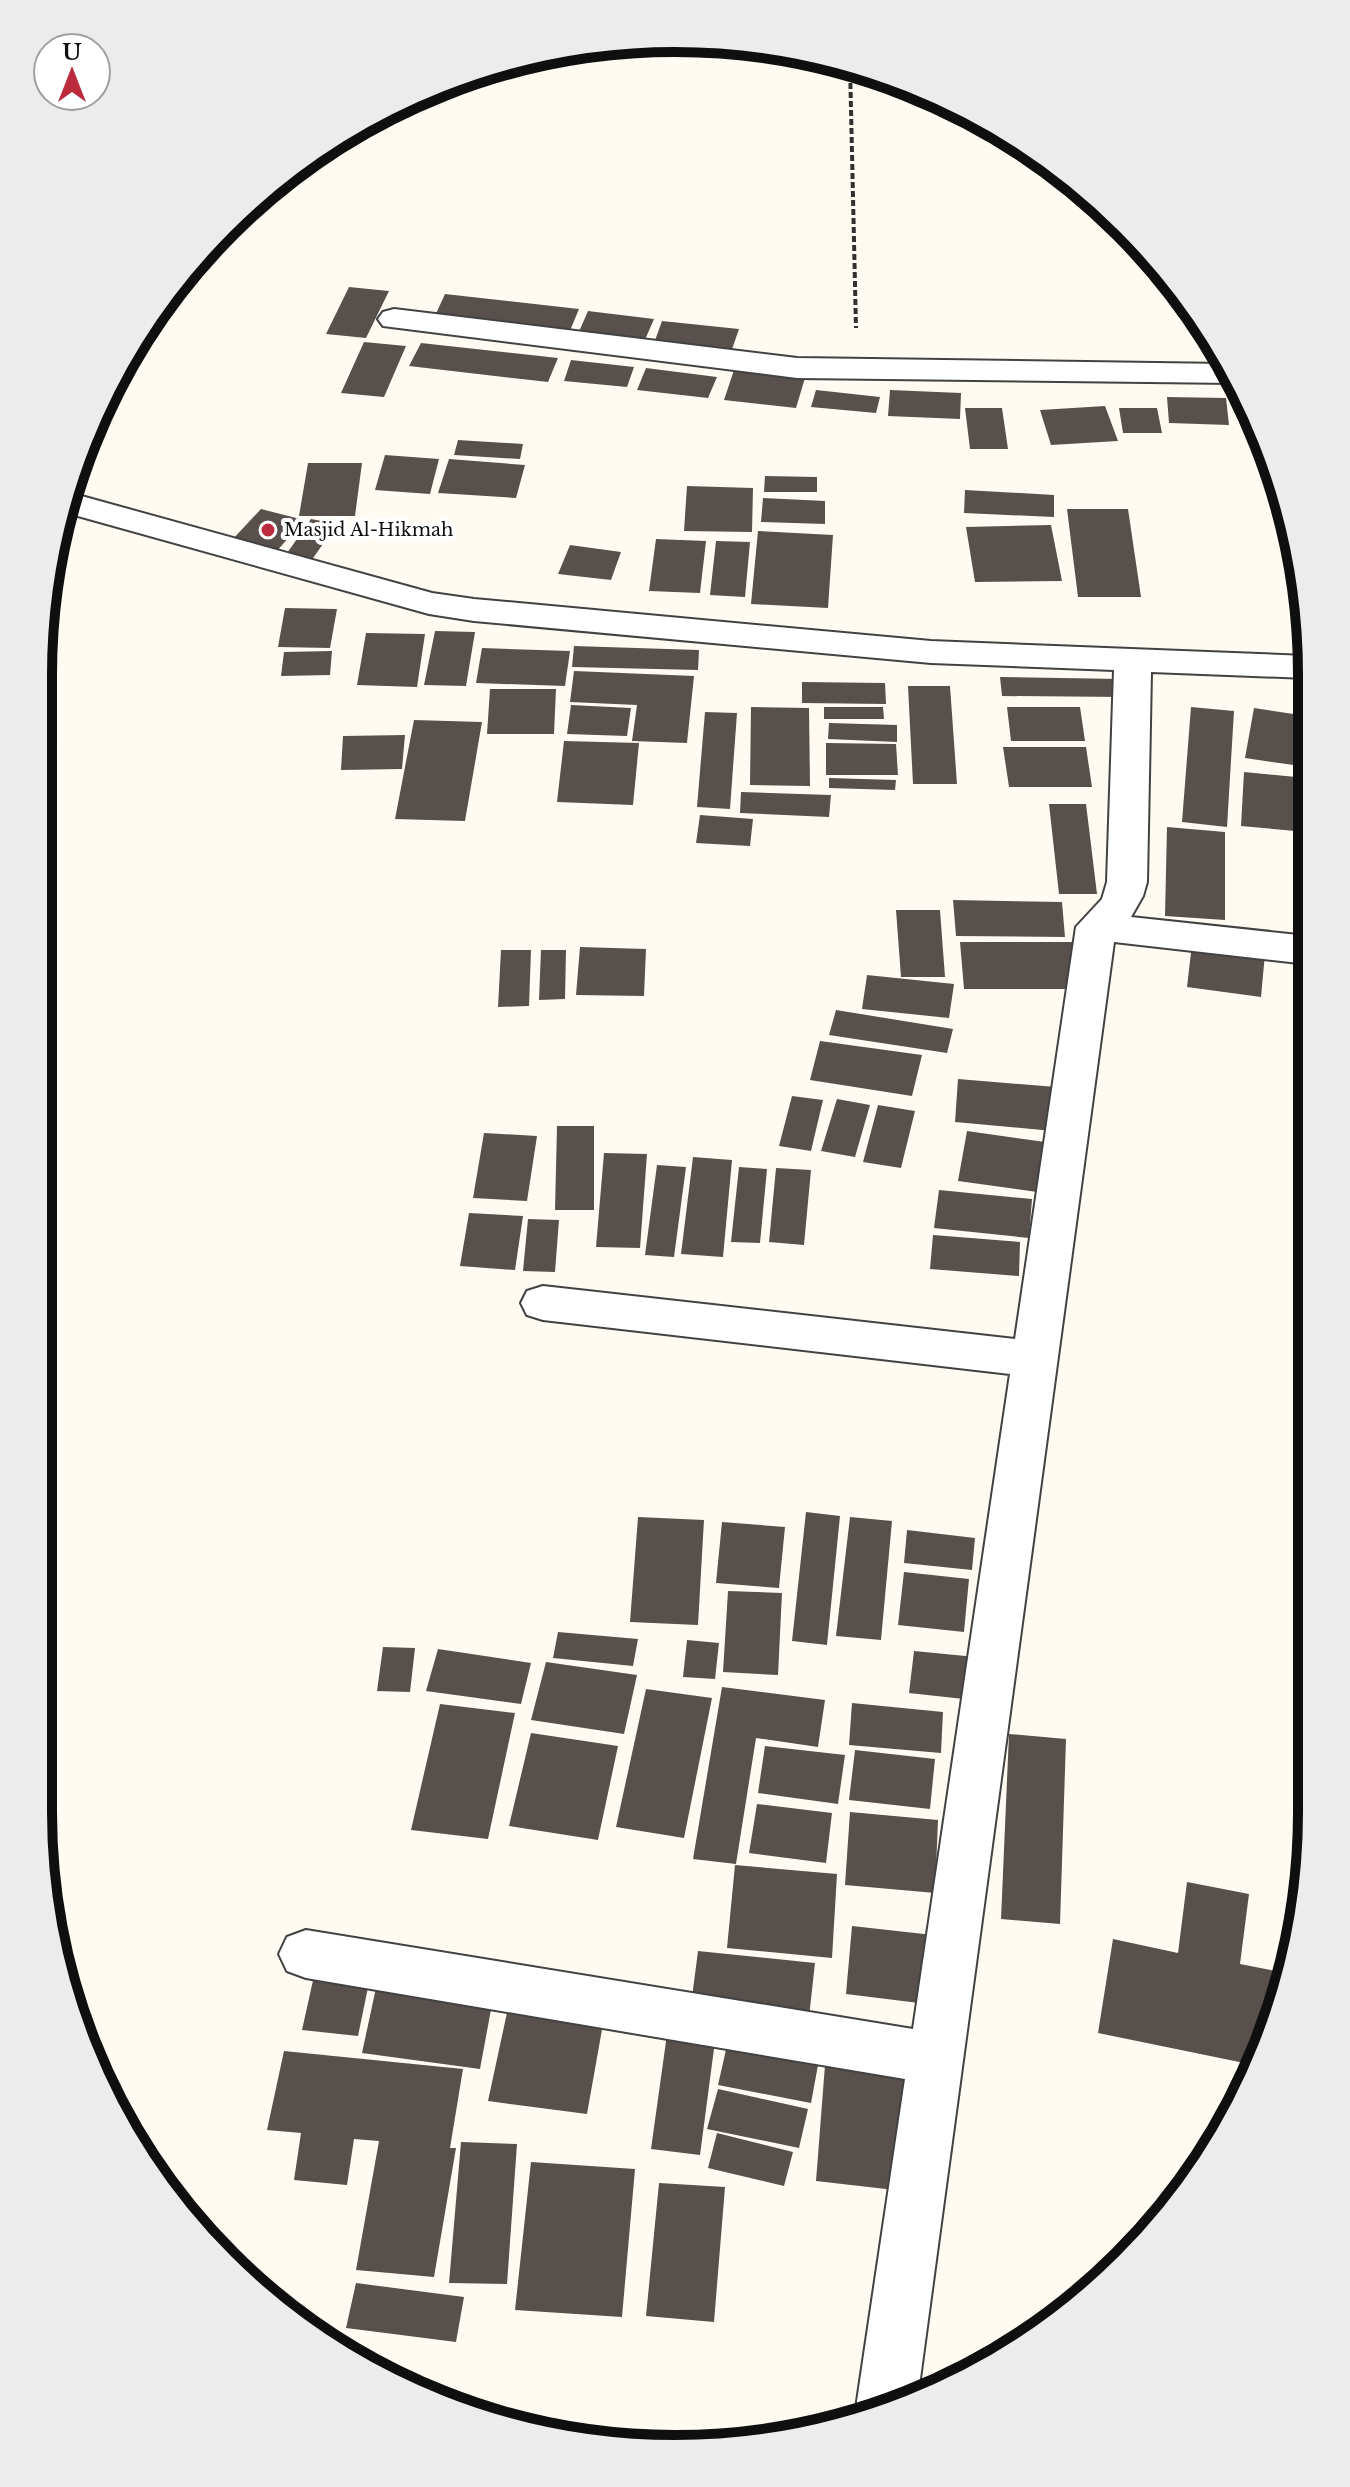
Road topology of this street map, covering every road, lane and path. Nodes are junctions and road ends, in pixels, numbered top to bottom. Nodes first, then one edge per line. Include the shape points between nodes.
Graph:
1 (850, 77) edge
2 (394, 319) dead end
3 (857, 372) junction
4 (1220, 374) edge
5 (76, 505) edge
6 (1133, 660) junction
7 (1298, 667) edge
8 (1096, 927) junction
9 (1298, 949) edge
10 (543, 1303) dead end
11 (1034, 1359) junction
12 (306, 1954) dead end
13 (933, 2058) junction
14 (887, 2397) edge

1 - 3 path
2 - 3 street via 745,364
3 - 4 street
5 - 6 street via 429,603 474,610 931,652
6 - 7 street
6 - 8 street via 1125,899
8 - 9 street
8 - 11 street
10 - 11 street
11 - 13 street
12 - 13 street
13 - 14 street

